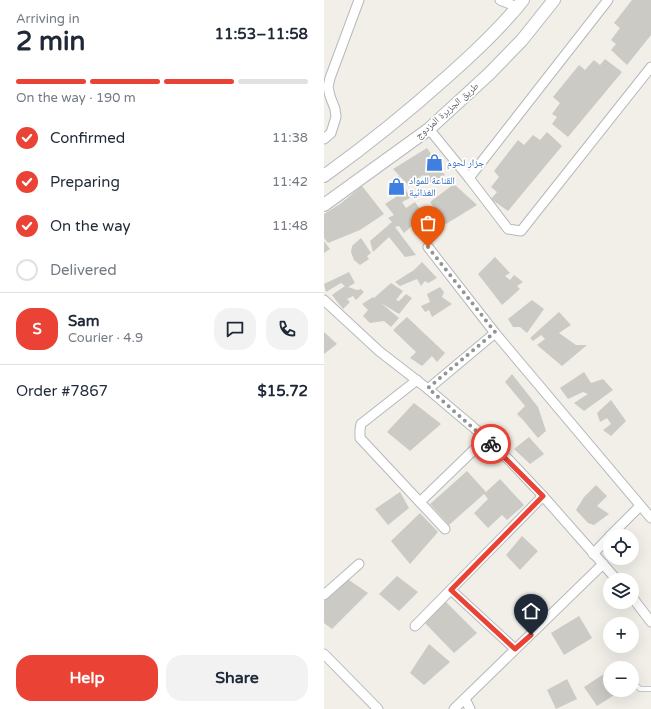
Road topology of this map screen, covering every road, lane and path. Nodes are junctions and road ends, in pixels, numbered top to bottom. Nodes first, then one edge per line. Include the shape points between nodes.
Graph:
1 (359, 0) edge
2 (500, 0) edge
3 (554, 0) edge
4 (608, 0) edge
5 (520, 4) edge
6 (651, 67) edge
7 (429, 129) junction
8 (324, 139) edge
9 (324, 176) edge
10 (469, 178) junction
11 (324, 205) edge
12 (428, 247) dead end
13 (324, 300) edge
14 (495, 332) junction
15 (417, 380) junction
16 (428, 388) junction
17 (486, 438) junction
18 (543, 496) junction
19 (420, 502) junction
20 (640, 506) junction
21 (651, 518) edge
22 (445, 529) dead end
23 (617, 529) edge
24 (603, 543) edge
25 (593, 554) junction
26 (358, 564) dead end
27 (603, 564) joint
28 (604, 565) edge
29 (611, 573) edge
30 (451, 590) junction
31 (324, 595) edge
32 (639, 606) edge
33 (651, 622) edge
34 (415, 626) dead end
35 (515, 649) junction
36 (324, 654) edge
37 (639, 688) edge
38 (651, 689) edge
39 (465, 699) junction
40 (378, 709) edge
41 (454, 709) edge
42 (470, 709) edge

1 - 8 street via 330,78 328,87 336,117 331,133
2 - 5 street
3 - 7 main road, طريق الجزيرة المزدوج via 522,40
4 - 10 street
5 - 9 main road via 472,54 420,101
6 - 10 street via 521,231 508,229
7 - 10 street
7 - 11 main road, طريق الجزيرة المزدوج
12 - 14 street
13 - 15 street via 379,351
14 - 16 street
14 - 20 street
15 - 16 street
15 - 19 street via 361,424 360,438
16 - 17 street
17 - 18 street
17 - 19 street
18 - 25 street
18 - 30 street
19 - 22 street
20 - 21 street
20 - 23 street
24 - 25 street
25 - 27 street
26 - 31 street
27 - 35 street
28 - 29 street
30 - 34 street
30 - 35 street
32 - 33 street
35 - 39 street
36 - 40 street
37 - 38 lane
39 - 41 street
39 - 42 street

